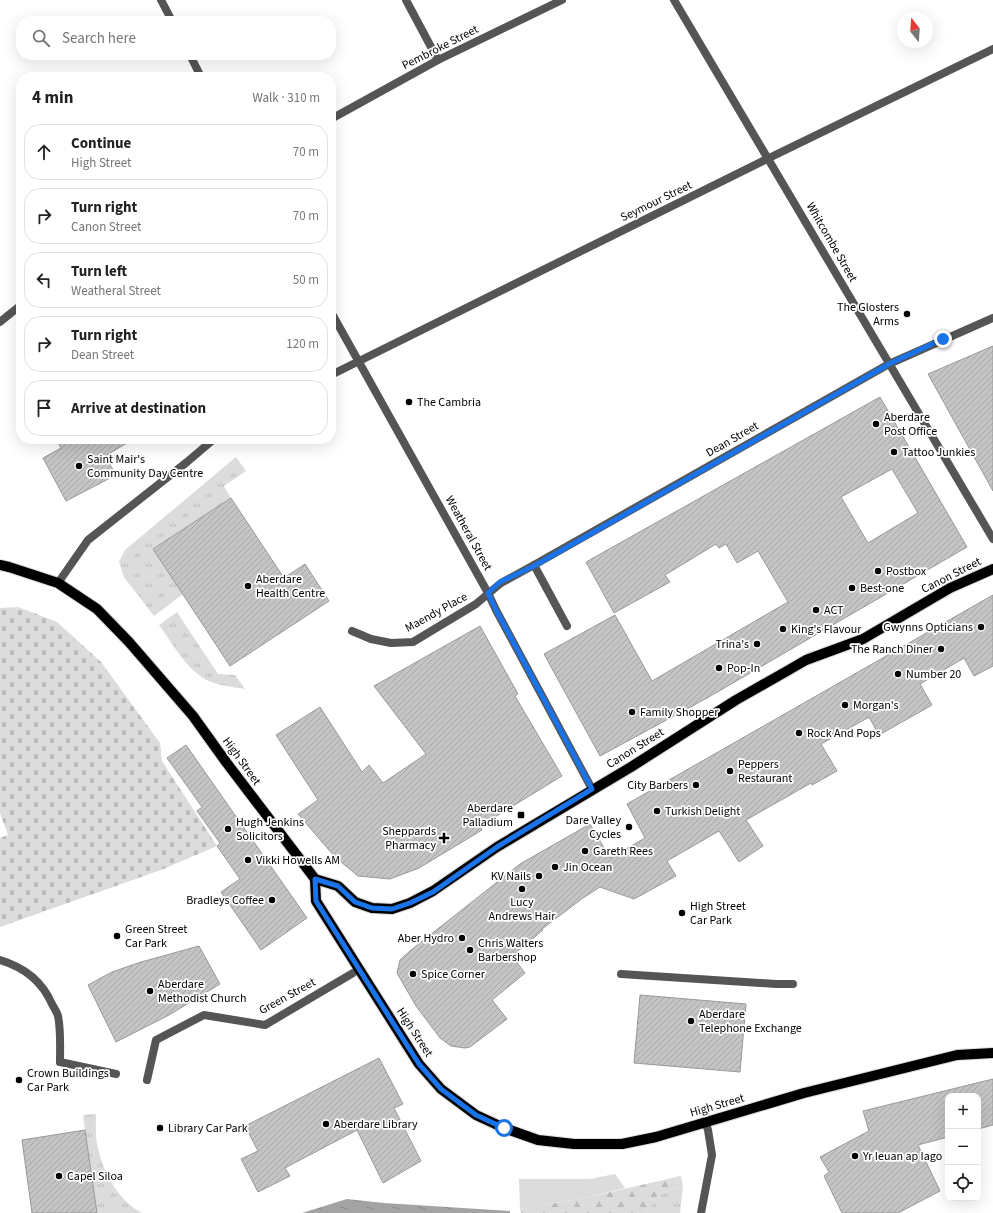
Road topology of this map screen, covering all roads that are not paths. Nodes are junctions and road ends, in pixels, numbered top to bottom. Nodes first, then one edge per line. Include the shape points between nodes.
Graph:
1 (162, 0) edge
2 (406, 0) edge
3 (562, 0) edge
4 (674, 0) edge
5 (170, 16) edge
6 (993, 49) edge
7 (192, 60) edge
8 (438, 60) junction
9 (198, 72) edge
10 (336, 116) edge
11 (768, 158) junction
12 (16, 309) edge
13 (993, 318) edge
14 (336, 321) edge
15 (0, 322) edge
16 (359, 362) junction
17 (889, 364) junction
18 (336, 373) edge
19 (208, 444) edge
20 (993, 539) edge
21 (0, 565) edge
22 (534, 566) junction
23 (993, 569) edge
24 (58, 583) junction
25 (488, 593) junction
26 (567, 626) dead end
27 (352, 631) dead end
28 (592, 789) junction
29 (315, 879) junction
30 (0, 960) edge
31 (353, 973) dead end
32 (621, 974) dead end
33 (793, 984) dead end
34 (993, 1053) edge
35 (116, 1074) dead end
36 (147, 1080) dead end
37 (705, 1122) junction
38 (701, 1213) edge

1 - 5 street
2 - 8 street
3 - 8 street, Pembroke Street
4 - 11 street, Whitcombe Street
6 - 11 street, Seymour Street
7 - 9 street
8 - 10 street, Pembroke Street
11 - 16 street, Seymour Street
11 - 17 street, Whitcombe Street
12 - 15 street
13 - 17 street, Dean Street
14 - 16 street, Weatheral Street
16 - 18 street, Seymour Street
16 - 25 street, Weatheral Street
17 - 20 street, Whitcombe Street
17 - 22 street, Dean Street
19 - 24 street via 88,540
21 - 24 main road, High Street
22 - 25 street, Dean Street via 500,582
22 - 26 street
23 - 28 main road, Canon Street via 950,588 862,639 799,664
24 - 29 main road, High Street via 97,609 129,642 193,716
25 - 27 street, Maendy Place via 476,604 413,642 391,643 371,639
25 - 28 street, Weatheral Street
28 - 29 main road, Canon Street via 497,847 433,892 392,909 372,908 355,902 338,886
29 - 37 main road, High Street via 316,901 419,1064 441,1089 476,1115 538,1140 574,1144 622,1144
30 - 35 street via 29,973 49,997 58,1015 60,1062
31 - 36 street, Green Street via 265,1025 204,1015 156,1040
32 - 33 street
34 - 37 main road, High Street via 957,1055 804,1093
37 - 38 street via 712,1155

